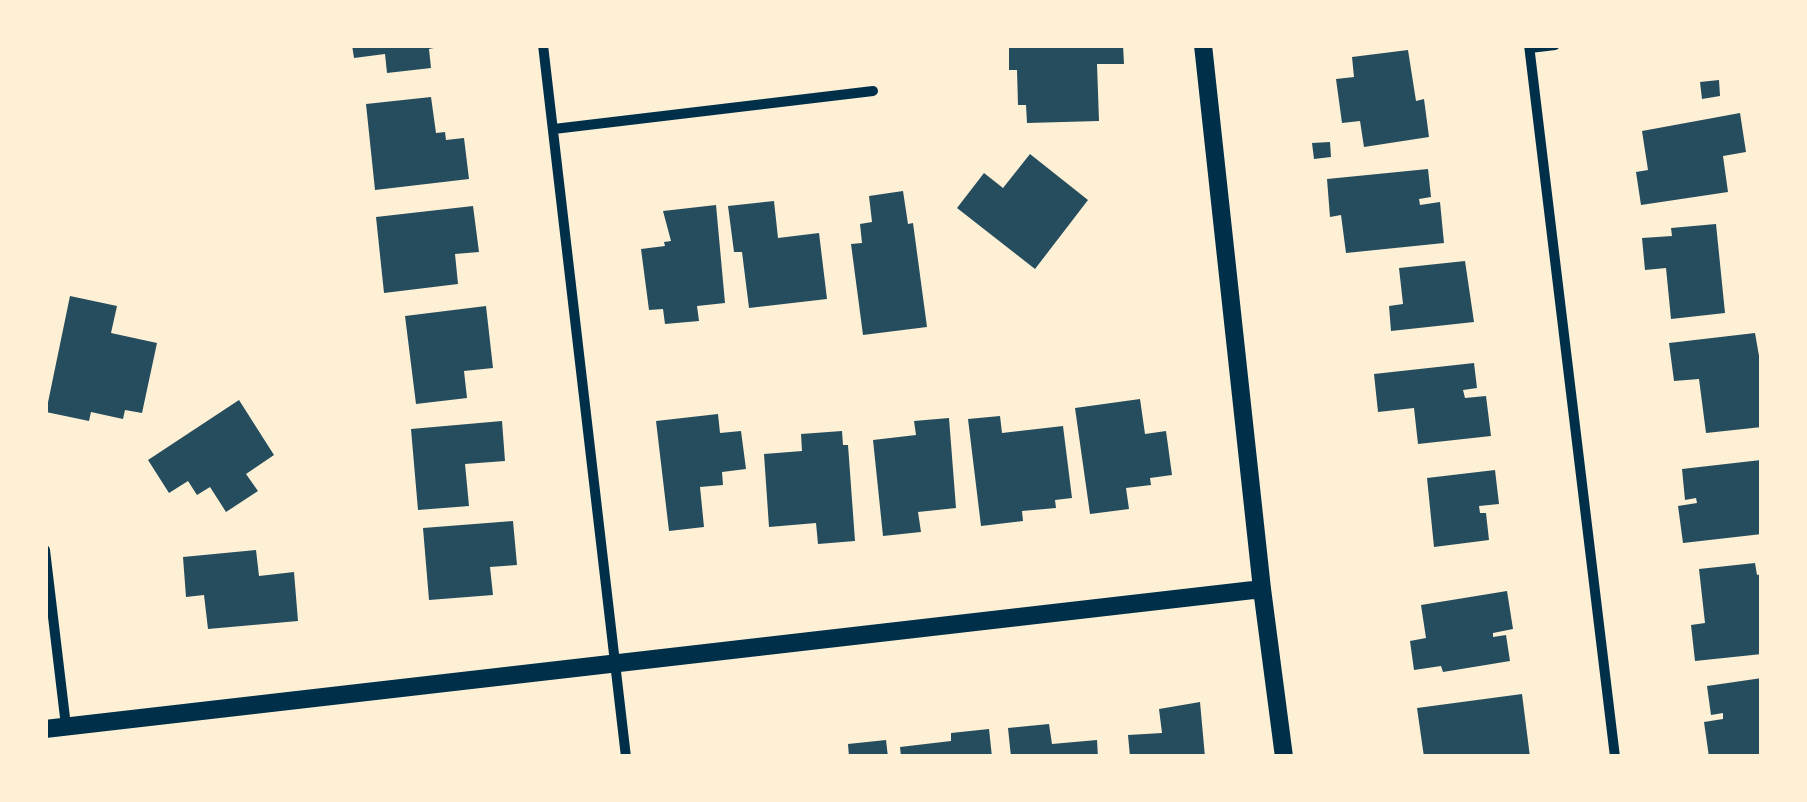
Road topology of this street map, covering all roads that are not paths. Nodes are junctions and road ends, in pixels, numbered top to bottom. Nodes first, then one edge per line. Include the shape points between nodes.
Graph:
1 (543, 45) edge
2 (1203, 45) edge
3 (1555, 45) edge
4 (1530, 47) edge
5 (873, 91) dead end
6 (554, 128) junction
7 (45, 550) edge
8 (1262, 589) junction
9 (614, 664) junction
10 (66, 726) junction
11 (45, 729) edge
12 (626, 757) edge
13 (1284, 757) edge
14 (1615, 757) edge

1 - 6 street
2 - 8 street
3 - 4 street
4 - 14 street
5 - 6 street
6 - 9 street
7 - 10 street
8 - 9 street
8 - 13 street
9 - 10 street
9 - 12 street
10 - 11 street

